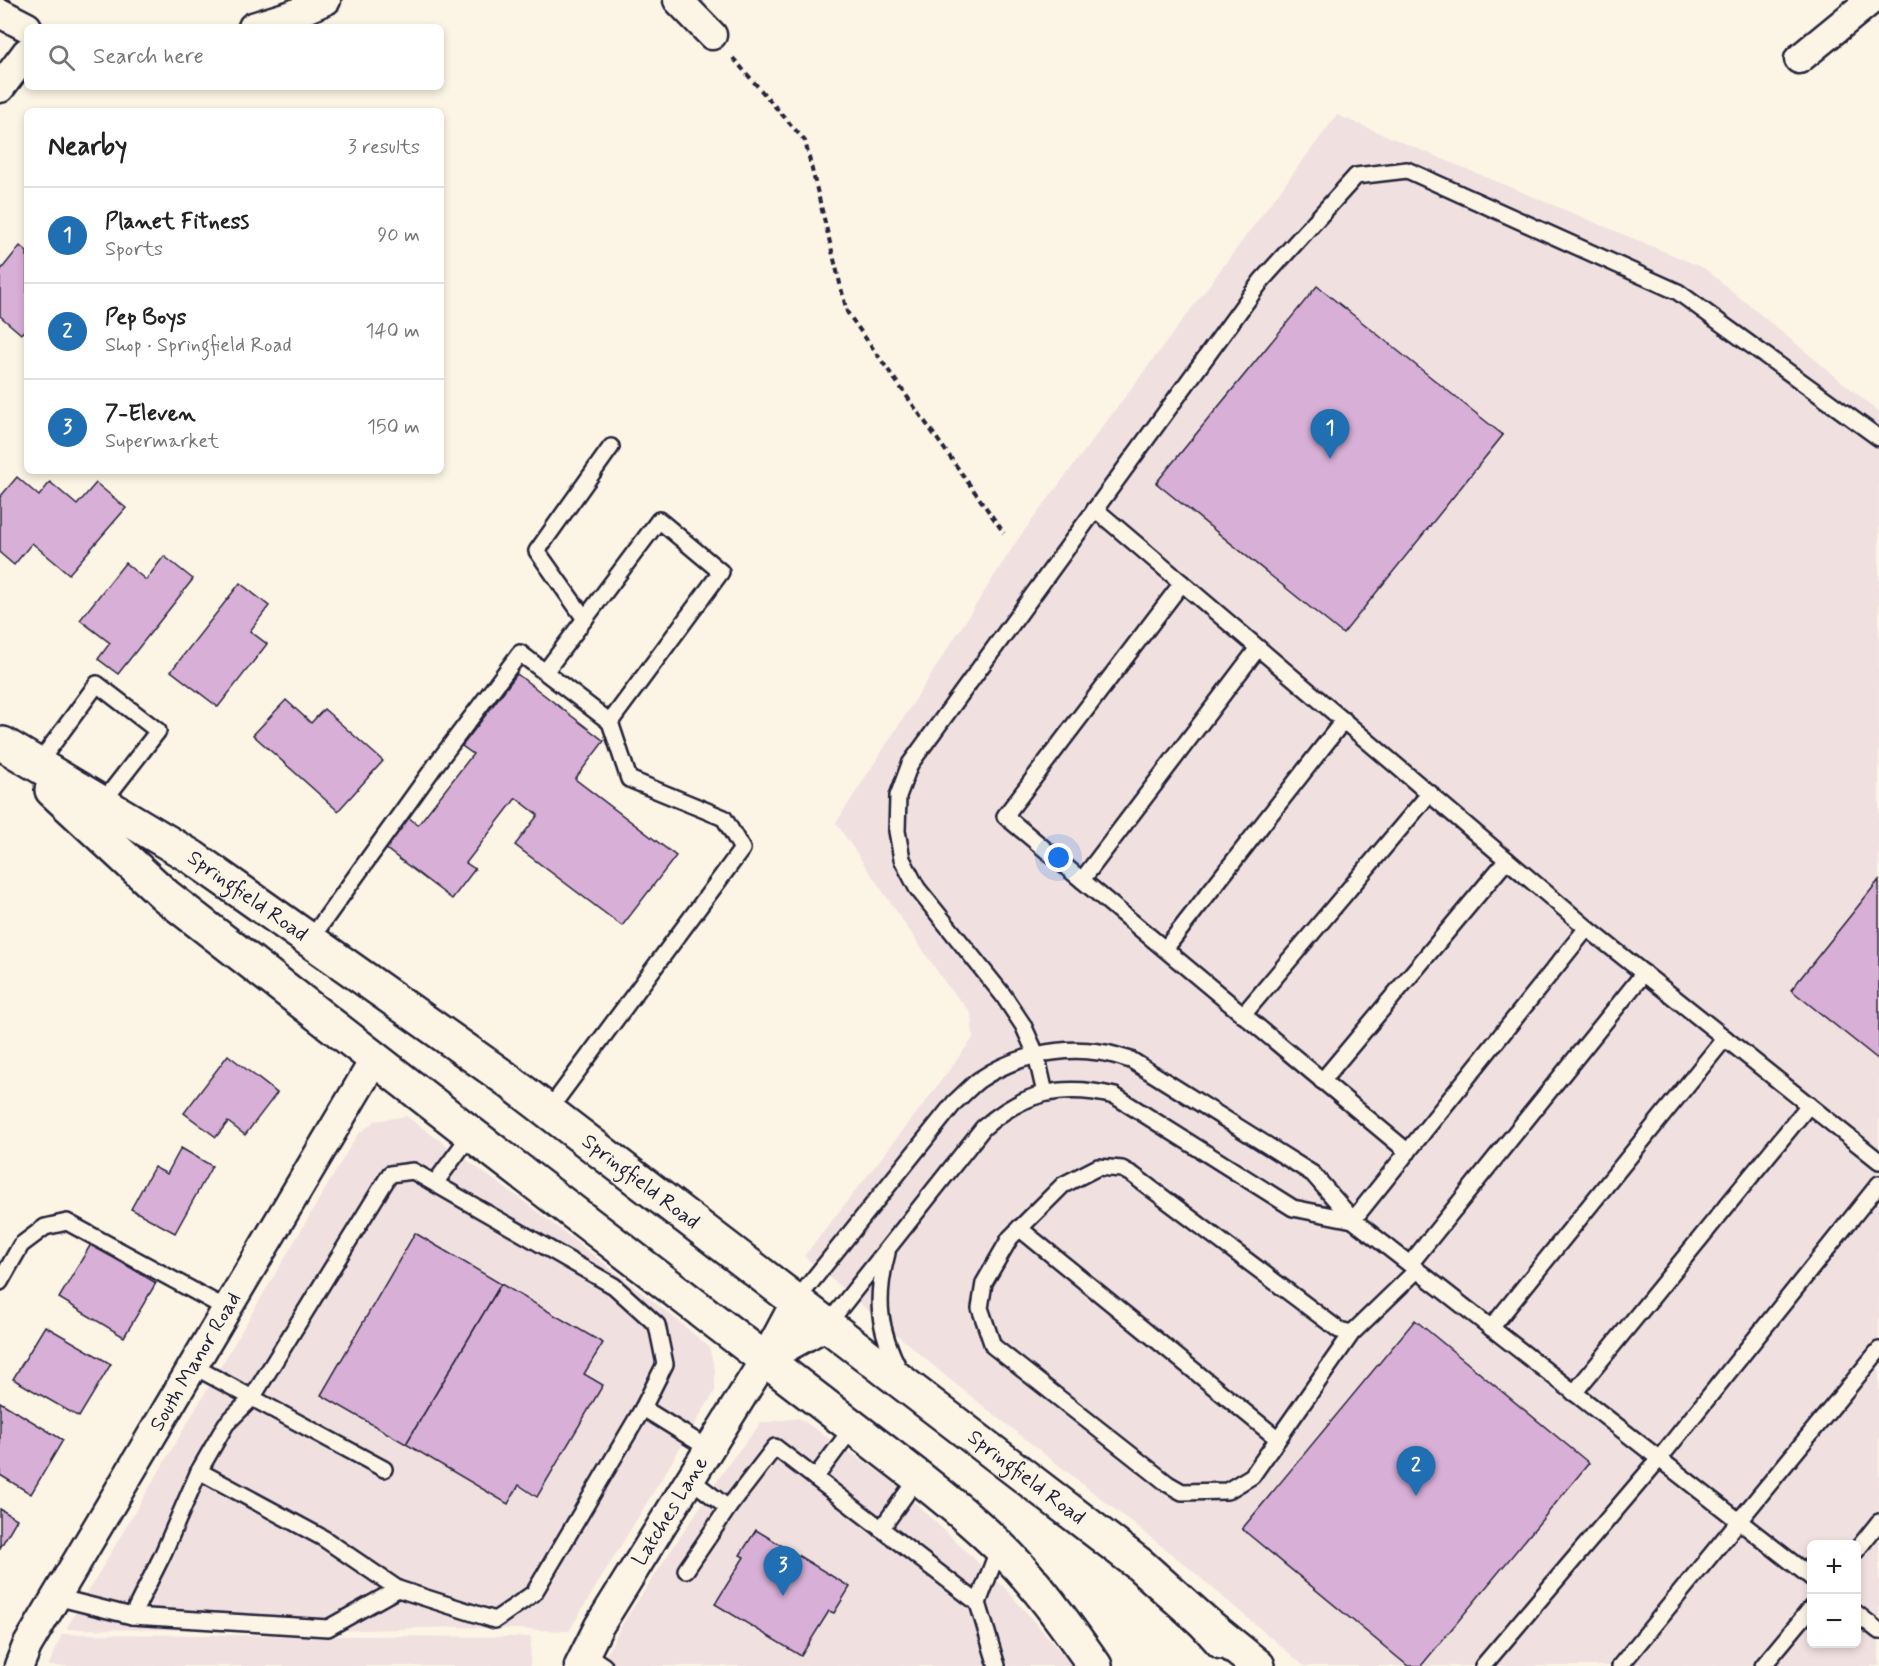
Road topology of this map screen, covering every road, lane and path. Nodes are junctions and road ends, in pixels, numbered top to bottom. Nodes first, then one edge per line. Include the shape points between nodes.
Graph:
1 (326, 0) edge
2 (678, 0) edge
3 (1871, 0) edge
4 (0, 13) edge
5 (264, 24) edge
6 (24, 25) edge
7 (712, 35) joint
8 (24, 56) edge
9 (1800, 59) dead end
10 (0, 88) edge
11 (1879, 438) edge
12 (612, 447) dead end
13 (1095, 509) junction
14 (1004, 533) dead end
15 (1182, 584) junction
16 (585, 619) junction
17 (1258, 648) junction
18 (545, 672) junction
19 (1344, 720) junction
20 (610, 722) junction
21 (1, 745) edge
22 (35, 768) junction
23 (1430, 794) junction
24 (102, 803) junction
25 (1507, 860) junction
26 (1082, 880) junction
27 (1587, 927) junction
28 (309, 940) junction
29 (1165, 949) junction
30 (1644, 973) junction
31 (1243, 1015) junction
32 (1725, 1038) junction
33 (1036, 1054) junction
34 (375, 1059) junction
35 (1322, 1081) junction
36 (1045, 1093) junction
37 (1809, 1105) junction
38 (548, 1111) junction
39 (471, 1134) junction
40 (1408, 1152) junction
41 (1879, 1161) edge
42 (435, 1183) junction
43 (1879, 1184) edge
44 (1353, 1220) junction
45 (1018, 1228) junction
46 (889, 1246) junction
47 (1414, 1267) junction
48 (625, 1273) junction
49 (0, 1282) edge
50 (796, 1301) junction
51 (226, 1309) junction
52 (827, 1325) junction
53 (1491, 1328) junction
54 (1352, 1333) junction
55 (1879, 1350) edge
56 (765, 1359) junction
57 (193, 1366) junction
58 (909, 1387) junction
59 (1574, 1393) junction
60 (252, 1398) junction
61 (644, 1408) junction
62 (853, 1427) junction
63 (1278, 1439) junction
64 (709, 1449) junction
65 (1659, 1459) junction
66 (384, 1469) dead end
67 (199, 1471) junction
68 (918, 1477) junction
69 (814, 1478) junction
70 (690, 1479) junction
71 (728, 1508) junction
72 (1738, 1521) junction
73 (1879, 1522) edge
74 (881, 1529) junction
75 (1861, 1546) edge
76 (999, 1548) junction
77 (686, 1570) dead end
78 (1807, 1574) edge
79 (398, 1589) junction
80 (56, 1597) junction
81 (978, 1603) junction
82 (1807, 1613) edge
83 (132, 1616) junction
84 (1861, 1616) edge
85 (1204, 1622) junction
86 (1879, 1631) edge
87 (589, 1662) edge
88 (19, 1666) edge
89 (997, 1666) edge
90 (1095, 1666) edge
91 (1243, 1666) edge
92 (1258, 1666) edge
93 (1483, 1666) edge
94 (1620, 1666) edge
95 (1763, 1666) edge

1 - 5 street
2 - 7 street
3 - 9 street
4 - 6 street
7 - 14 path via 806,141 847,312
8 - 10 street
11 - 13 lane via 1677,292 1407,170 1356,176 1262,280
12 - 16 lane via 537,551
13 - 15 lane
13 - 33 lane via 910,764 898,796 897,831 902,859 917,888 1003,995
15 - 17 lane
15 - 26 lane via 1005,816
16 - 18 lane
16 - 20 lane via 659,520 721,572
17 - 19 lane
17 - 26 lane
18 - 20 lane
18 - 28 lane via 520,653
19 - 23 lane
19 - 29 lane
20 - 38 lane via 629,779 724,818 742,849
21 - 22 main road, Springfield Road
22 - 24 main road, Springfield Road
22 - 24 lane via 97,684 158,731
22 - 34 main road, Springfield Road via 166,896
23 - 25 lane
23 - 31 lane
24 - 28 main road, Springfield Road via 192,857
25 - 27 lane
25 - 35 lane
26 - 29 lane
27 - 30 lane
27 - 40 lane
28 - 38 main road, Springfield Road
29 - 31 lane
30 - 32 lane
30 - 47 lane
31 - 35 lane
32 - 37 lane
32 - 53 lane
33 - 36 lane
33 - 44 lane via 1068,1050 1131,1060 1313,1174
33 - 50 lane via 1005,1065 978,1081 955,1102
34 - 39 main road, Springfield Road
34 - 51 street, South Manor Road
35 - 40 lane
36 - 44 lane via 1070,1089 1115,1096 1293,1208
36 - 46 lane via 1001,1112 983,1128
37 - 41 lane
37 - 59 lane
38 - 50 main road, Springfield Road
39 - 42 lane
39 - 48 main road, Springfield Road
40 - 44 lane
42 - 48 lane
42 - 60 lane via 413,1171 390,1174
43 - 65 lane
44 - 47 lane
45 - 54 lane via 1063,1185 1098,1167 1122,1169 1339,1330
45 - 63 lane
45 - 63 lane via 984,1283 980,1308 993,1346 1182,1492 1227,1491 1252,1476
46 - 52 lane
46 - 58 lane via 881,1275 880,1313 891,1353
47 - 53 lane
47 - 54 lane
48 - 56 main road, Springfield Road
48 - 61 lane via 657,1324 665,1364
49 - 51 lane via 21,1245 45,1227 67,1221
50 - 52 main road, Springfield Road
50 - 56 street, Latches Lane
51 - 57 street, South Manor Road
52 - 56 street, Latches Lane
52 - 58 main road, Springfield Road
53 - 59 lane
54 - 63 lane
55 - 72 lane
56 - 62 main road, Springfield Road
56 - 64 street, Latches Lane
57 - 60 lane
57 - 80 street, South Manor Road
58 - 85 main road, Springfield Road via 1139,1564
59 - 65 lane
60 - 66 lane
60 - 67 lane via 226,1424
61 - 64 lane
61 - 79 lane via 534,1593 495,1620
62 - 68 main road, Springfield Road
62 - 69 lane
64 - 70 street, Latches Lane
65 - 72 lane
65 - 93 lane
67 - 79 lane via 323,1538
67 - 83 lane
68 - 74 lane
68 - 76 main road, Springfield Road
69 - 71 lane via 775,1448
69 - 74 lane
70 - 71 lane
70 - 87 street, Latches Lane via 599,1626
71 - 77 lane
72 - 78 lane
72 - 94 lane
73 - 75 lane
74 - 81 lane
76 - 81 lane
76 - 90 main road, Springfield Road via 1062,1619
79 - 83 lane via 328,1628
80 - 83 lane
80 - 88 street, South Manor Road
81 - 89 lane
82 - 95 lane
84 - 86 lane
85 - 91 main road, Springfield Road
85 - 92 main road

